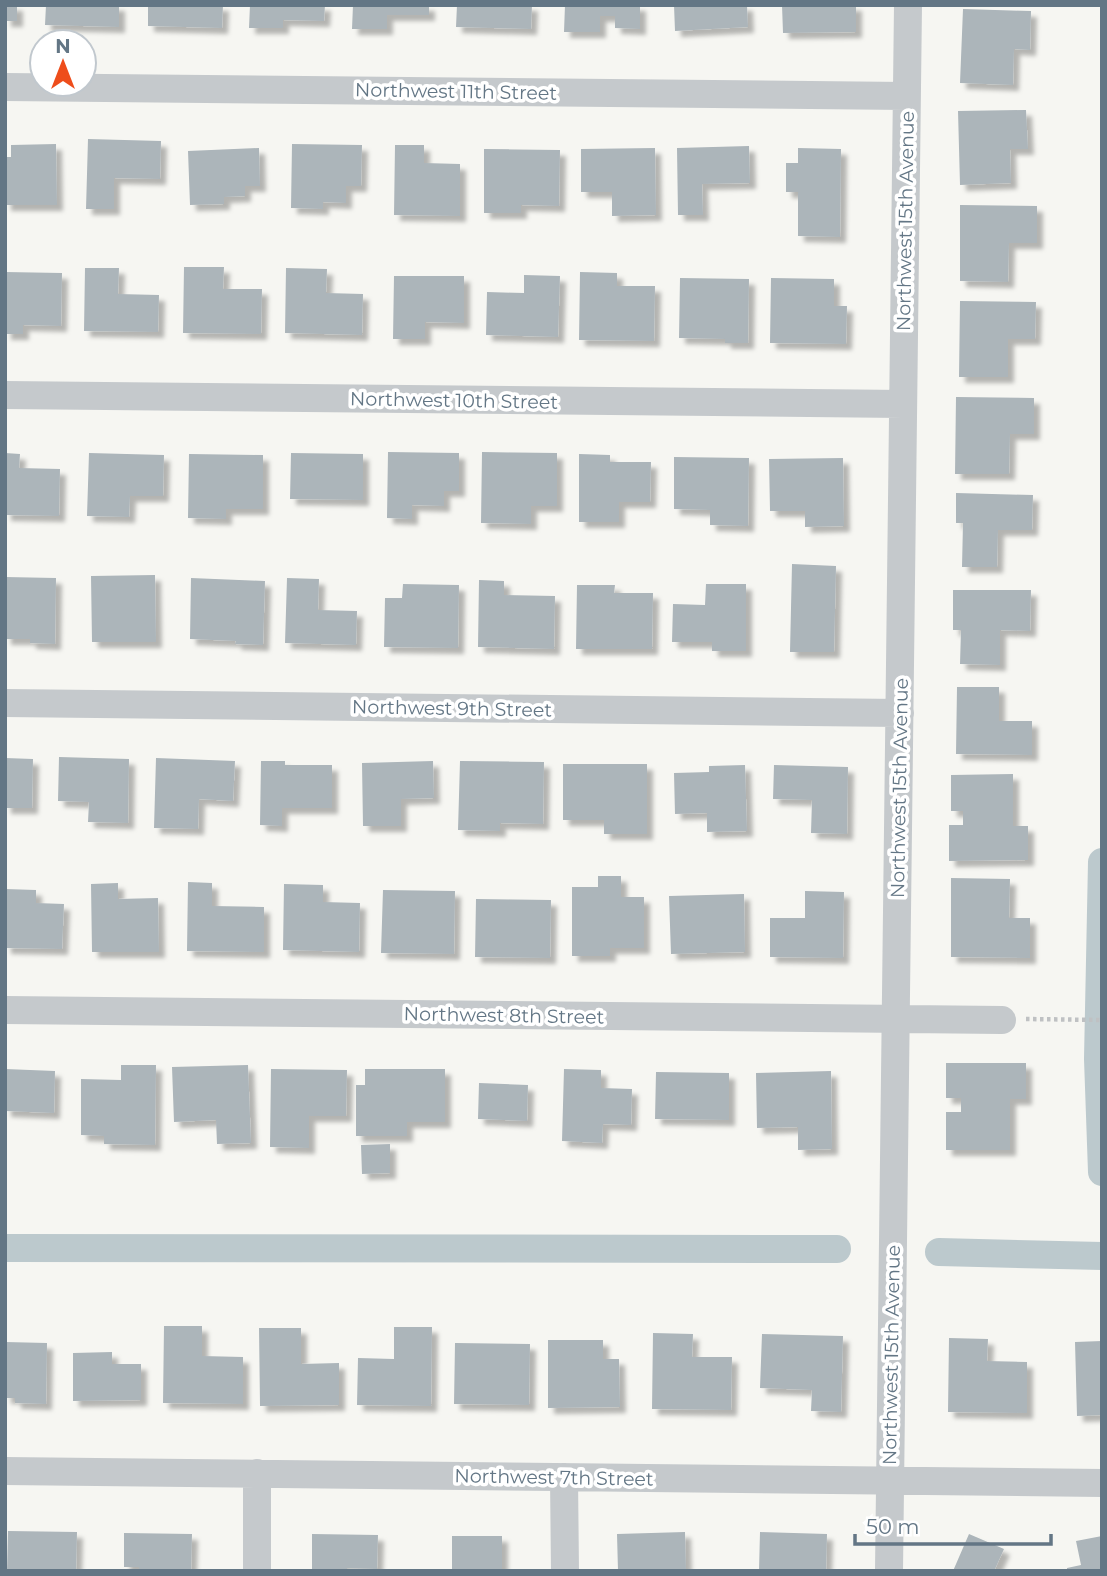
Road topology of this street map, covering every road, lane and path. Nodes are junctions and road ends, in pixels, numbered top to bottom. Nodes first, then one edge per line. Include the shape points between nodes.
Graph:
1 (908, 5) edge
2 (5, 87) edge
3 (906, 96) junction
4 (5, 395) edge
5 (903, 404) junction
6 (5, 703) edge
7 (900, 713) junction
8 (5, 1010) edge
9 (1055, 1019) dead end
10 (896, 1020) junction
11 (1002, 1020) dead end
12 (1102, 1020) edge
13 (5, 1471) edge
14 (257, 1474) junction
15 (564, 1476) junction
16 (890, 1480) junction
17 (1102, 1483) edge
18 (257, 1571) edge
19 (565, 1571) edge
20 (889, 1571) edge

1 - 3 street, Northwest 15th Avenue
2 - 3 street, Northwest 11th Street
3 - 5 street, Northwest 15th Avenue
4 - 5 street, Northwest 10th Street
5 - 7 street, Northwest 15th Avenue
6 - 7 street, Northwest 9th Street
7 - 10 street, Northwest 15th Avenue
8 - 10 street, Northwest 8th Street
9 - 12 path
10 - 11 street, Northwest 8th Street
10 - 16 street, Northwest 15th Avenue
13 - 14 street, Northwest 7th Street
14 - 15 street, Northwest 7th Street
14 - 18 street
15 - 16 street, Northwest 7th Street
15 - 19 street
16 - 17 street, Northwest 7th Street
16 - 20 street, Northwest 15th Avenue

